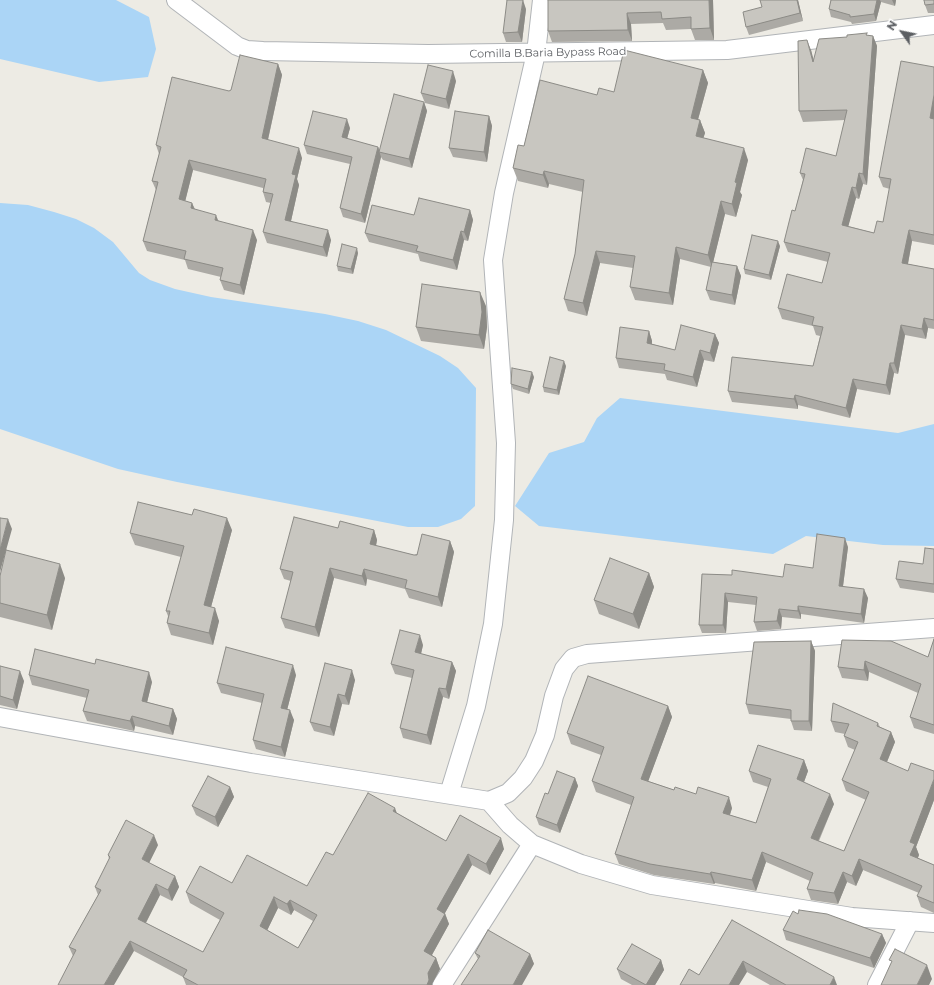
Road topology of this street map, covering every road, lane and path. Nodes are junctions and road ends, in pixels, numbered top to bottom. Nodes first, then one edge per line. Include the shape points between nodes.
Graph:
1 (176, 0) edge
2 (542, 0) edge
3 (934, 25) edge
4 (536, 53) junction
5 (934, 628) edge
6 (0, 717) edge
7 (449, 794) junction
8 (489, 801) junction
9 (532, 844) junction
10 (910, 922) junction
11 (934, 923) edge
12 (442, 985) edge
13 (877, 985) edge

1 - 4 street, Comilla B.Baria Bypass Road via 237,46 247,50 428,54
2 - 4 street
3 - 4 street, Comilla B.Baria Bypass Road via 727,50
4 - 7 street via 504,193 493,260 506,443 504,520 493,624 476,706
5 - 8 street via 587,654 573,658 564,669 554,696 545,735 534,761 523,778 508,793
6 - 7 street via 251,763
7 - 8 street
8 - 9 street via 510,825
9 - 10 street via 581,864 652,885 852,917
9 - 12 street
10 - 11 street
10 - 13 street

